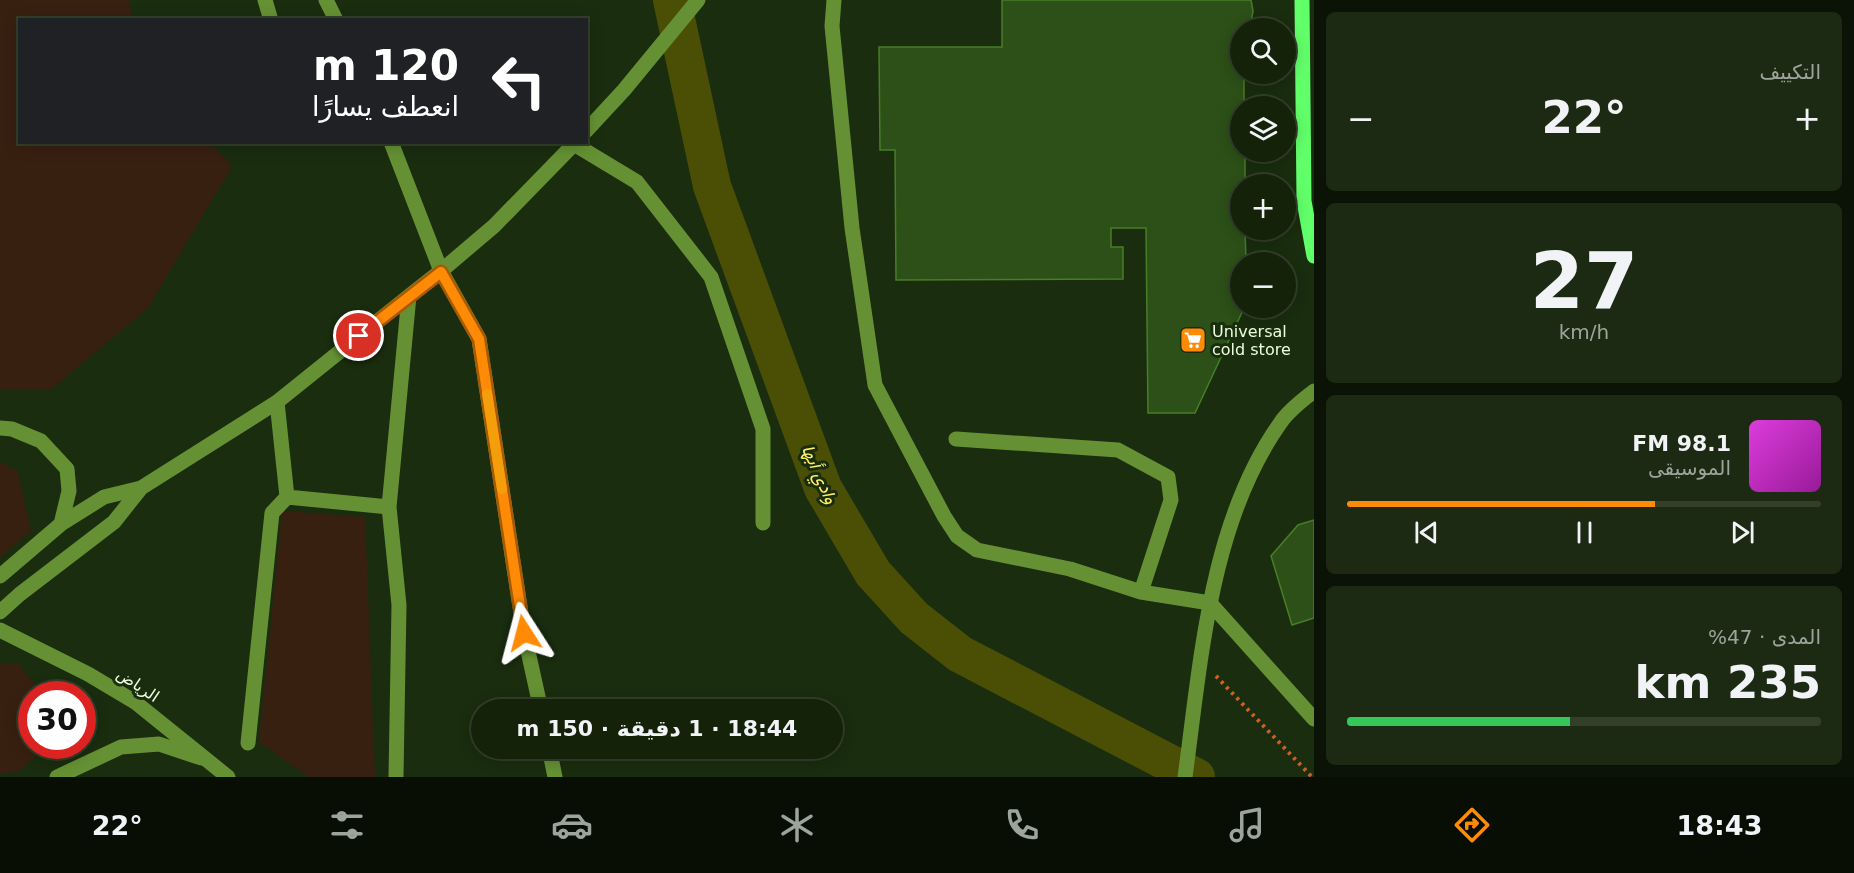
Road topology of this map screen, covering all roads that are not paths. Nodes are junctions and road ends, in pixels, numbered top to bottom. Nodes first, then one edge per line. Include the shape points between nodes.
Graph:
1 (265, 0) edge
2 (326, 0) edge
3 (698, 0) edge
4 (834, 0) edge
5 (1302, 0) edge
6 (270, 17) dead end
7 (335, 18) edge
8 (588, 129) edge
9 (392, 144) edge
10 (574, 144) edge
11 (577, 144) edge
12 (1312, 238) edge
13 (1314, 256) edge
14 (441, 272) junction
15 (409, 296) junction
16 (1314, 391) edge
17 (277, 402) junction
18 (0, 428) edge
19 (956, 439) dead end
20 (141, 488) junction
21 (287, 497) junction
22 (389, 507) junction
23 (763, 523) dead end
24 (61, 524) junction
25 (0, 576) edge
26 (1141, 592) junction
27 (1210, 603) junction
28 (0, 612) edge
29 (0, 630) edge
30 (539, 699) edge
31 (1314, 719) edge
32 (248, 743) dead end
33 (551, 759) edge
34 (210, 762) junction
35 (57, 777) edge
36 (228, 777) edge
37 (396, 777) edge
38 (555, 777) edge
39 (1185, 777) edge

1 - 6 street
2 - 7 street
3 - 8 street
4 - 26 street via 832,26 852,228 875,385 957,536 977,550 1070,569
5 - 12 main road via 1304,201
9 - 14 street
10 - 14 street via 494,226
11 - 23 street via 637,182 711,277 763,429
12 - 13 main road
14 - 15 street
14 - 30 street via 479,339 524,633
15 - 17 street
15 - 22 street
16 - 27 street via 1282,420 1243,488
17 - 20 street
17 - 21 street
18 - 24 street via 40,441 67,469 69,491
19 - 26 street via 1118,450 1168,477 1171,500
20 - 24 street via 104,497
20 - 28 street via 114,522
21 - 22 street
21 - 32 street via 272,513
22 - 37 street via 399,604
24 - 25 street
26 - 27 street
27 - 31 street
27 - 39 street
29 - 34 street, الرياض via 135,702
33 - 38 street
34 - 35 street via 159,744 121,747
34 - 36 street, الرياض

